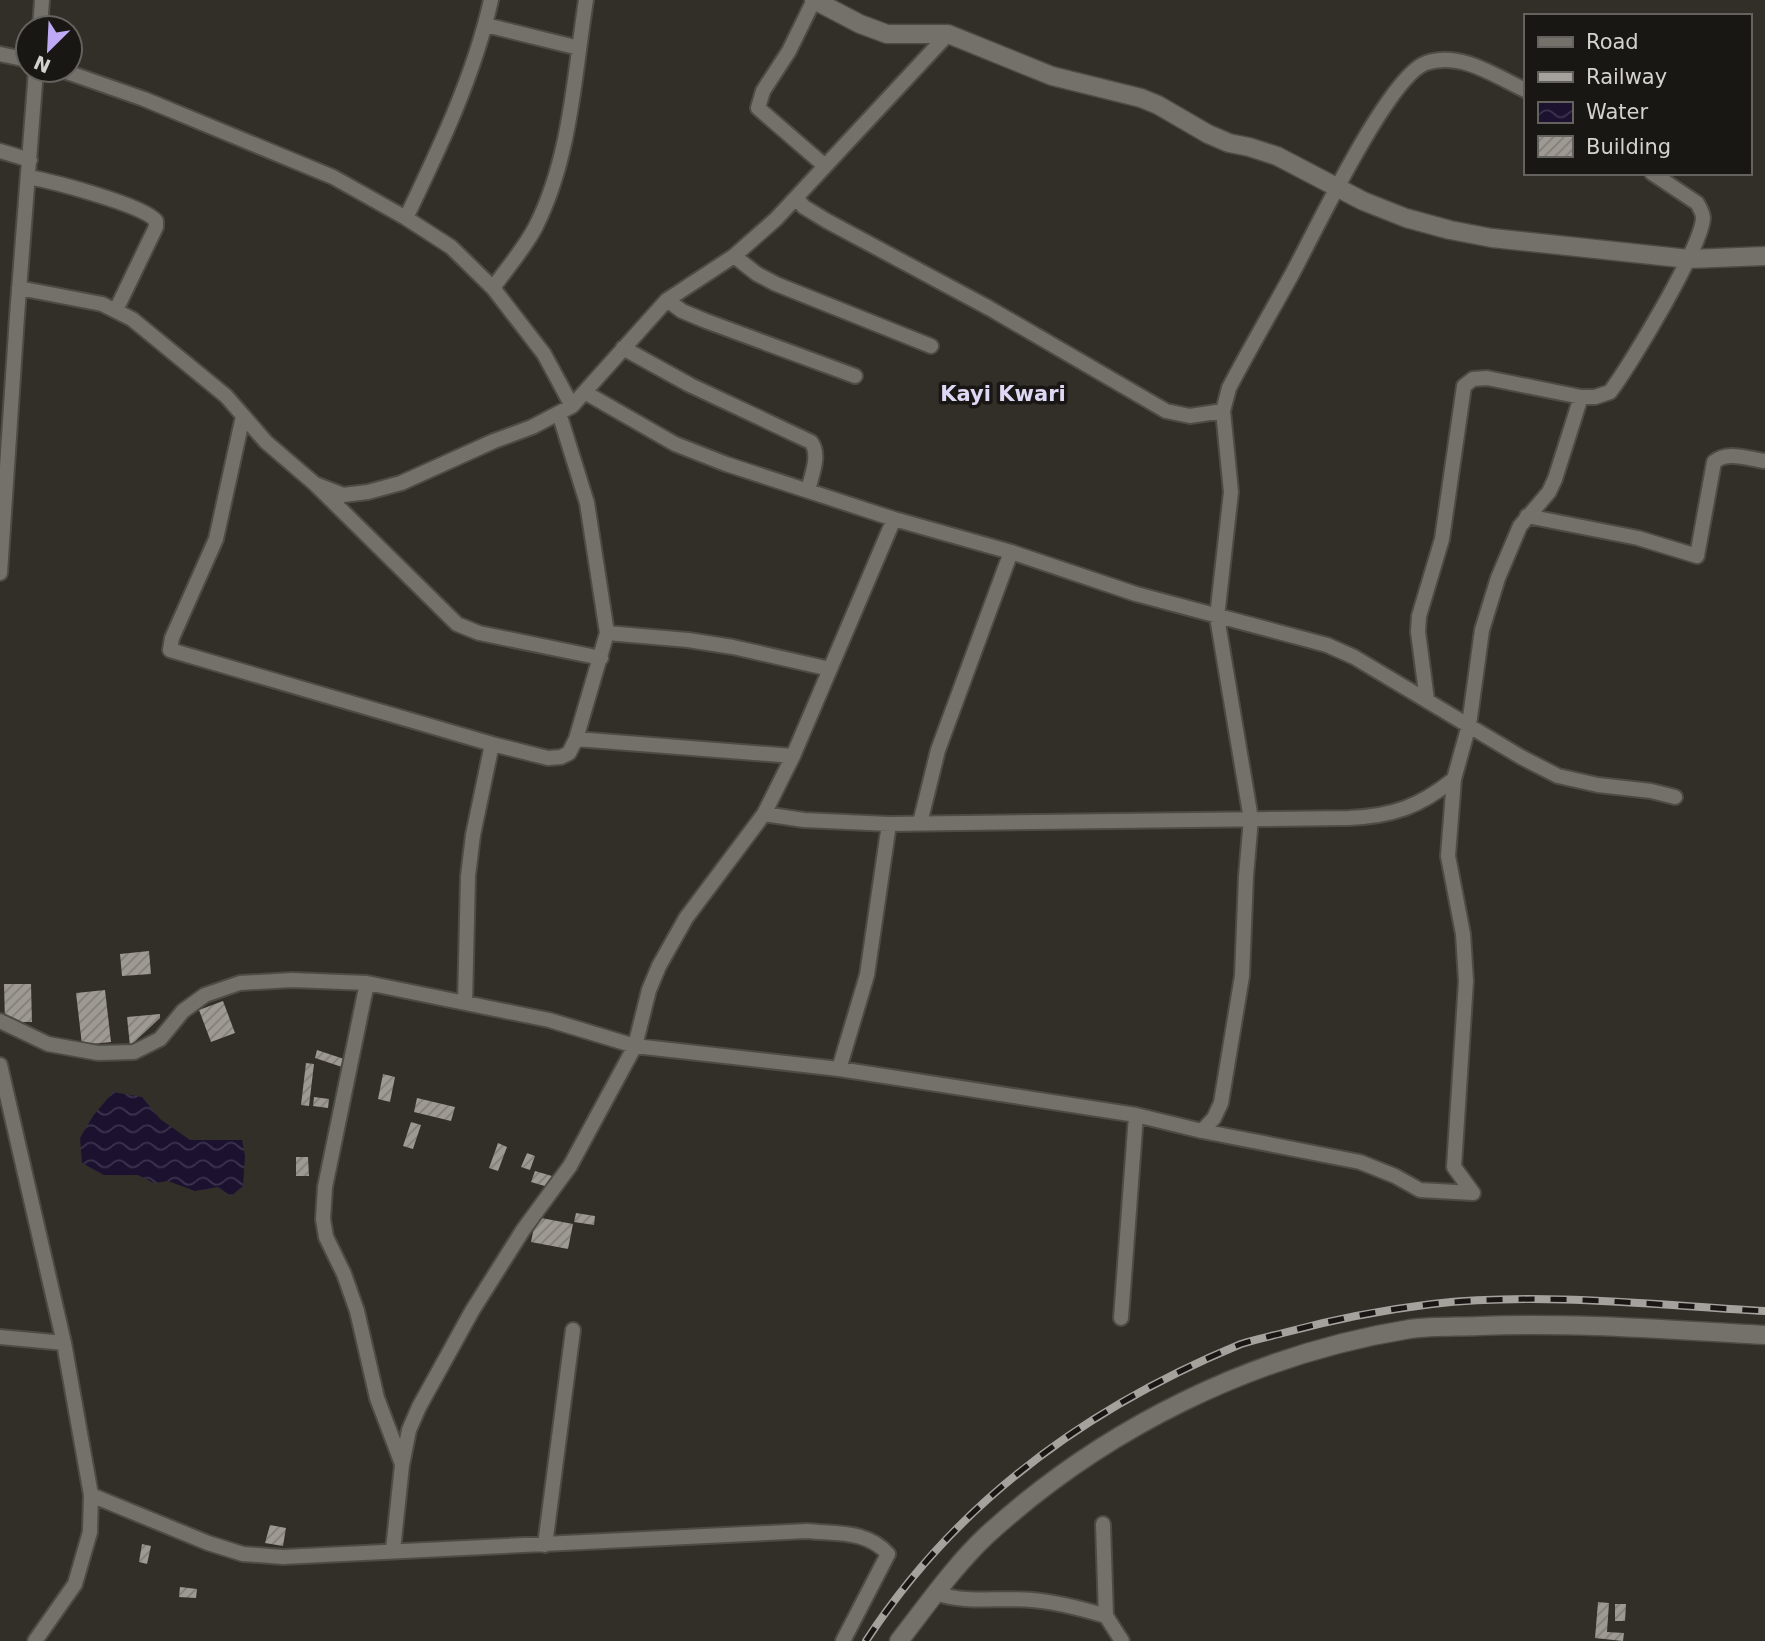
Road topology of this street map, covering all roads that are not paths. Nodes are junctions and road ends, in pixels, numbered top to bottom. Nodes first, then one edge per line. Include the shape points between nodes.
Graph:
1 (491, 0) edge
2 (586, 0) edge
3 (814, 0) edge
4 (486, 25) junction
5 (948, 34) junction
6 (579, 48) junction
7 (84, 78) edge
8 (35, 84) edge
9 (1524, 90) edge
10 (0, 151) edge
11 (30, 160) junction
12 (825, 166) junction
13 (1655, 175) edge
14 (29, 177) junction
15 (1336, 187) junction
16 (796, 198) junction
17 (406, 218) junction
18 (1765, 256) edge
19 (734, 257) junction
20 (1689, 259) junction
21 (19, 288) junction
22 (493, 288) junction
23 (667, 300) junction
24 (116, 310) junction
25 (931, 346) dead end
26 (623, 348) junction
27 (855, 376) dead end
28 (586, 393) junction
29 (1581, 397) junction
30 (566, 410) junction
31 (1223, 411) junction
32 (243, 416) junction
33 (1765, 461) edge
34 (315, 484) junction
35 (2, 486) edge
36 (808, 491) junction
37 (1527, 516) junction
38 (894, 519) junction
39 (1011, 552) junction
40 (0, 573) edge
41 (1217, 617) junction
42 (607, 633) junction
43 (601, 658) junction
44 (830, 669) junction
45 (1426, 700) junction
46 (1469, 725) junction
47 (576, 739) junction
48 (492, 744) junction
49 (793, 755) junction
50 (1454, 779) junction
51 (1675, 797) dead end
52 (764, 814) junction
53 (1251, 820) junction
54 (920, 823) junction
55 (889, 824) junction
56 (367, 984) junction
57 (465, 1003) junction
58 (0, 1021) edge
59 (635, 1046) junction
60 (0, 1065) edge
61 (839, 1069) junction
62 (2, 1081) edge
63 (1136, 1115) junction
64 (1202, 1131) junction
65 (1121, 1318) dead end
66 (573, 1330) dead end
67 (1765, 1335) edge
68 (0, 1337) edge
69 (64, 1343) junction
70 (402, 1465) junction
71 (91, 1495) junction
72 (1103, 1524) dead end
73 (545, 1545) junction
74 (393, 1550) junction
75 (936, 1593) junction
76 (1107, 1616) junction
77 (35, 1641) edge
78 (843, 1641) edge
79 (899, 1641) edge
80 (1122, 1641) edge

1 - 4 street
2 - 6 street
3 - 5 street via 887,34
3 - 12 street via 758,108
4 - 6 street
4 - 17 street via 456,110
5 - 12 street
5 - 15 street via 1052,76 1158,105 1208,134 1276,156
6 - 22 street via 566,137 552,186 535,227
7 - 17 street via 333,177
8 - 11 street
9 - 15 street via 1472,64 1443,58 1423,64 1403,80
10 - 11 street
11 - 14 street
12 - 16 street
13 - 20 street via 1702,211 1700,232
14 - 21 street
14 - 24 street via 65,184 145,212 156,221
15 - 20 street via 1406,218 1450,230
15 - 31 street via 1229,388
16 - 19 street
16 - 31 street via 827,221 1166,411 1191,416
17 - 22 street via 450,247
18 - 20 street
19 - 23 street
19 - 25 street via 776,284
20 - 29 street via 1610,392
21 - 24 street
21 - 35 street
22 - 30 street via 544,354
23 - 26 street
23 - 27 street via 706,321
24 - 32 street via 226,396
26 - 28 street
26 - 36 street via 811,442 816,453
28 - 30 street
28 - 36 street via 675,444
29 - 37 street via 1555,479
29 - 45 street via 1487,379 1473,379 1464,386 1442,539 1419,616
30 - 34 street via 401,483 343,495
30 - 42 street via 587,503
31 - 41 street via 1231,492
32 - 34 street
32 - 48 street via 216,539 170,650
33 - 37 street via 1729,456 1714,462 1697,556 1638,538
34 - 43 street via 457,624 479,633
35 - 40 street
36 - 38 street
37 - 46 street via 1497,578 1482,630
38 - 39 street
38 - 44 street
39 - 41 street
39 - 54 street via 938,750
41 - 45 street via 1327,645
41 - 53 street
42 - 43 street
42 - 44 street via 699,641
43 - 47 street
44 - 49 street
45 - 46 street
46 - 50 street
46 - 51 street via 1558,776
47 - 48 street via 569,753 548,758
47 - 49 street
48 - 57 street via 468,876
49 - 52 street
50 - 53 street via 1410,808 1380,816
50 - 64 street via 1448,856 1463,934 1466,981 1454,1167 1473,1193 1420,1190 1360,1162
52 - 55 street
52 - 59 street via 686,918 659,966
53 - 54 street
53 - 64 street via 1239,1000 1221,1102
54 - 55 street
55 - 61 street via 867,975
56 - 57 street
56 - 58 street via 240,983 205,995 183,1011 160,1039 134,1052 97,1053 48,1044
56 - 70 street via 325,1187 323,1219 357,1311 377,1398
57 - 59 street via 549,1020
59 - 61 street
59 - 70 street via 570,1166 472,1311 419,1407
60 - 62 street
61 - 63 street
62 - 69 street
63 - 64 street
63 - 65 street
66 - 73 street
67 - 75 street via 1536,1324 1412,1329 1330,1346 1246,1373 1148,1419 1044,1488 986,1536
68 - 69 street
69 - 71 street
70 - 74 street
71 - 74 street via 243,1554 283,1557
71 - 77 street via 90,1532 75,1584
72 - 76 street
73 - 74 street
73 - 78 street via 807,1531 851,1533 879,1544 888,1553
75 - 76 street via 953,1600 1034,1600
75 - 79 street
76 - 80 street

